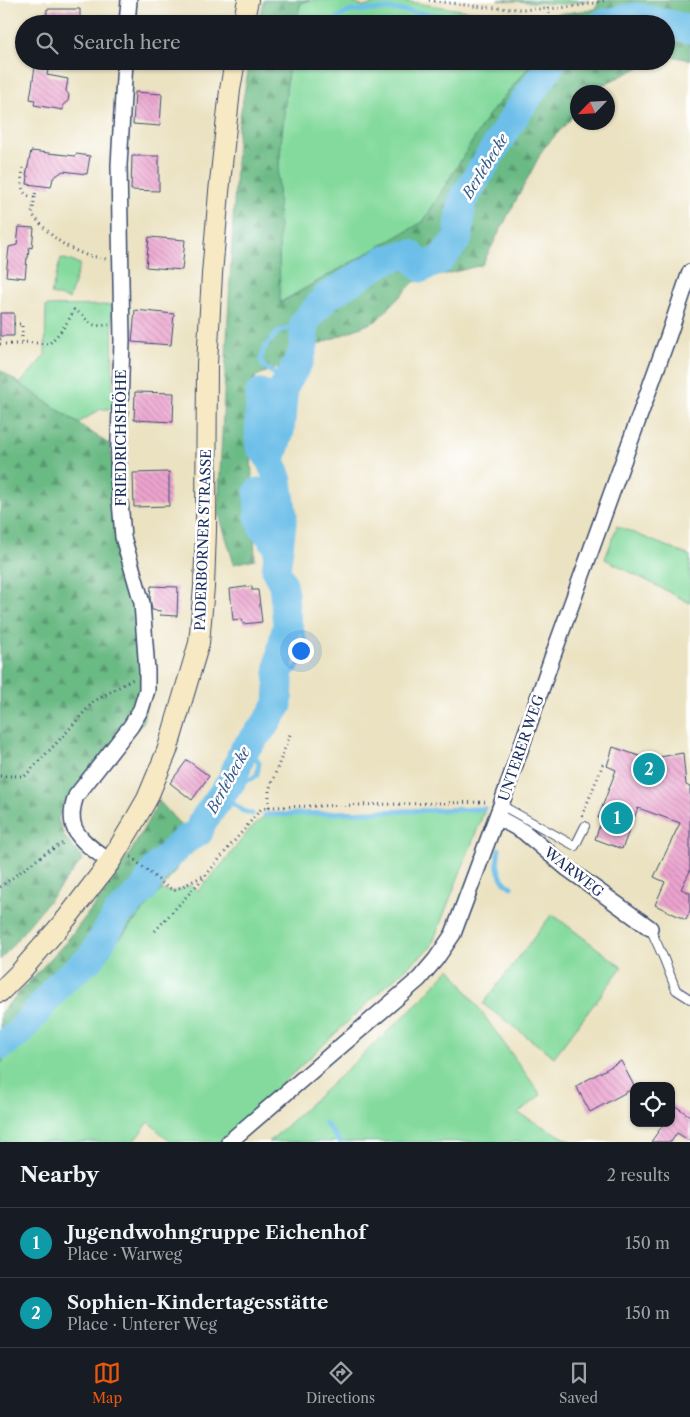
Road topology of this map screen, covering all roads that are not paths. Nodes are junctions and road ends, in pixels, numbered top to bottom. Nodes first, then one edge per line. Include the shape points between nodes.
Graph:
1 (129, 0) edge
2 (248, 0) edge
3 (128, 15) edge
4 (245, 15) edge
5 (124, 70) edge
6 (234, 70) edge
7 (690, 272) edge
8 (499, 811) junction
9 (582, 825) road end
10 (110, 862) junction
11 (650, 928) joint
12 (0, 992) edge
13 (690, 999) edge
14 (229, 1142) edge

1 - 3 street
2 - 4 main road
5 - 10 street, FRIEDRICHSHÖHE via 118,165 122,324 118,477 123,537 142,603 147,690 132,726 76,796 72,807 78,835
6 - 10 main road, PADERBORNER STRASSE via 212,274 207,364 204,587 199,643 164,759 147,799
7 - 8 street, UNTERER WEG
8 - 9 lane via 575,846
8 - 11 street, WARWEG via 568,869
8 - 14 street, UNTERER WEG via 453,934 436,960 398,998
10 - 12 main road, PADERBORNER STRASSE via 67,918
11 - 13 lane via 676,990

